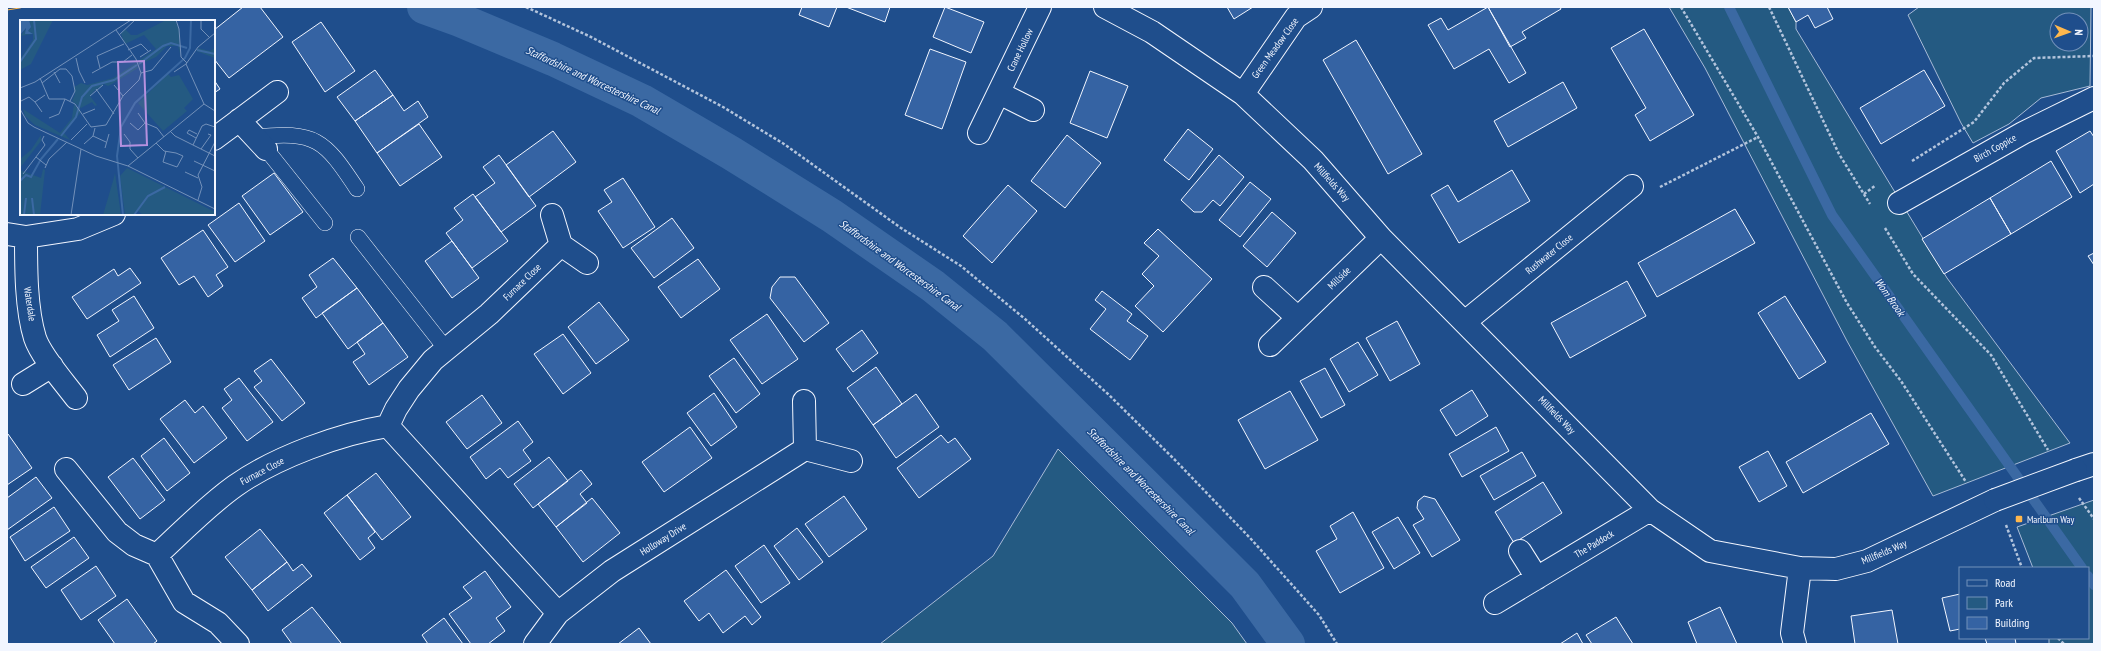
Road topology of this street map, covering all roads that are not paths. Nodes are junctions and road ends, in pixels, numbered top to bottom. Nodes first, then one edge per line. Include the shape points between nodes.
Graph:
1 (1040, 7) edge
2 (1105, 7) edge
3 (1311, 7) edge
4 (277, 92) dead end
5 (999, 93) junction
6 (1242, 94) junction
7 (2094, 98) edge
8 (1033, 110) dead end
9 (239, 120) junction
10 (979, 133) dead end
11 (215, 138) edge
12 (260, 143) junction
13 (1632, 186) road end
14 (357, 189) dead end
15 (1899, 203) dead end
16 (112, 215) edge
17 (552, 215) dead end
18 (325, 223) dead end
19 (16, 235) edge
20 (358, 237) dead end
21 (1381, 238) junction
22 (561, 245) junction
23 (587, 263) dead end
24 (1264, 287) dead end
25 (1298, 318) junction
26 (1466, 322) junction
27 (1270, 345) dead end
28 (446, 349) junction
29 (52, 366) junction
30 (23, 384) dead end
31 (76, 398) dead end
32 (804, 401) dead end
33 (388, 426) junction
34 (805, 449) junction
35 (851, 461) dead end
36 (2085, 467) edge
37 (66, 469) dead end
38 (1650, 510) junction
39 (1520, 551) dead end
40 (158, 555) junction
41 (1800, 568) junction
42 (1537, 578) junction
43 (1495, 603) dead end
44 (558, 613) junction
45 (238, 644) edge
46 (535, 644) edge
47 (1795, 644) edge

1 - 5 street, Crane Hollow
2 - 6 street, Millfields Way via 1152,32
3 - 6 street, Green Meadow Close via 1296,17
4 - 9 street
5 - 8 street
5 - 10 street, Crane Hollow
6 - 21 street, Millfields Way via 1312,160
7 - 15 street, Birch Coppice via 2023,133
9 - 11 street
9 - 12 street
12 - 14 lane via 286,134 306,137 321,144 337,158
12 - 18 lane
13 - 26 street, Rushwater Close
16 - 19 street, Waterdale via 78,229
17 - 22 street
19 - 29 street, Waterdale via 35,338
20 - 28 lane
21 - 25 street, Millside
21 - 26 street, Millfields Way
22 - 23 street
22 - 28 street, Furnace Close via 489,314
24 - 25 street
25 - 27 street, Millside
26 - 38 street, Millfields Way
28 - 33 street, Furnace Close via 433,360 409,389
29 - 30 street
29 - 31 street, Waterdale
32 - 34 street
33 - 40 street, Furnace Close via 368,429 318,444 272,465 237,485
33 - 44 street
34 - 35 street
34 - 44 street, Holloway Drive via 612,571
36 - 41 street, Millfields Way, bridge via 1995,500 1867,561 1836,569
37 - 40 street via 117,532 134,545
38 - 41 street, Millfields Way via 1710,551
38 - 42 street, The Paddock
39 - 42 street
40 - 45 street via 184,602 218,623
41 - 47 street via 1792,633
42 - 43 street, The Paddock
44 - 46 street, Holloway Drive

